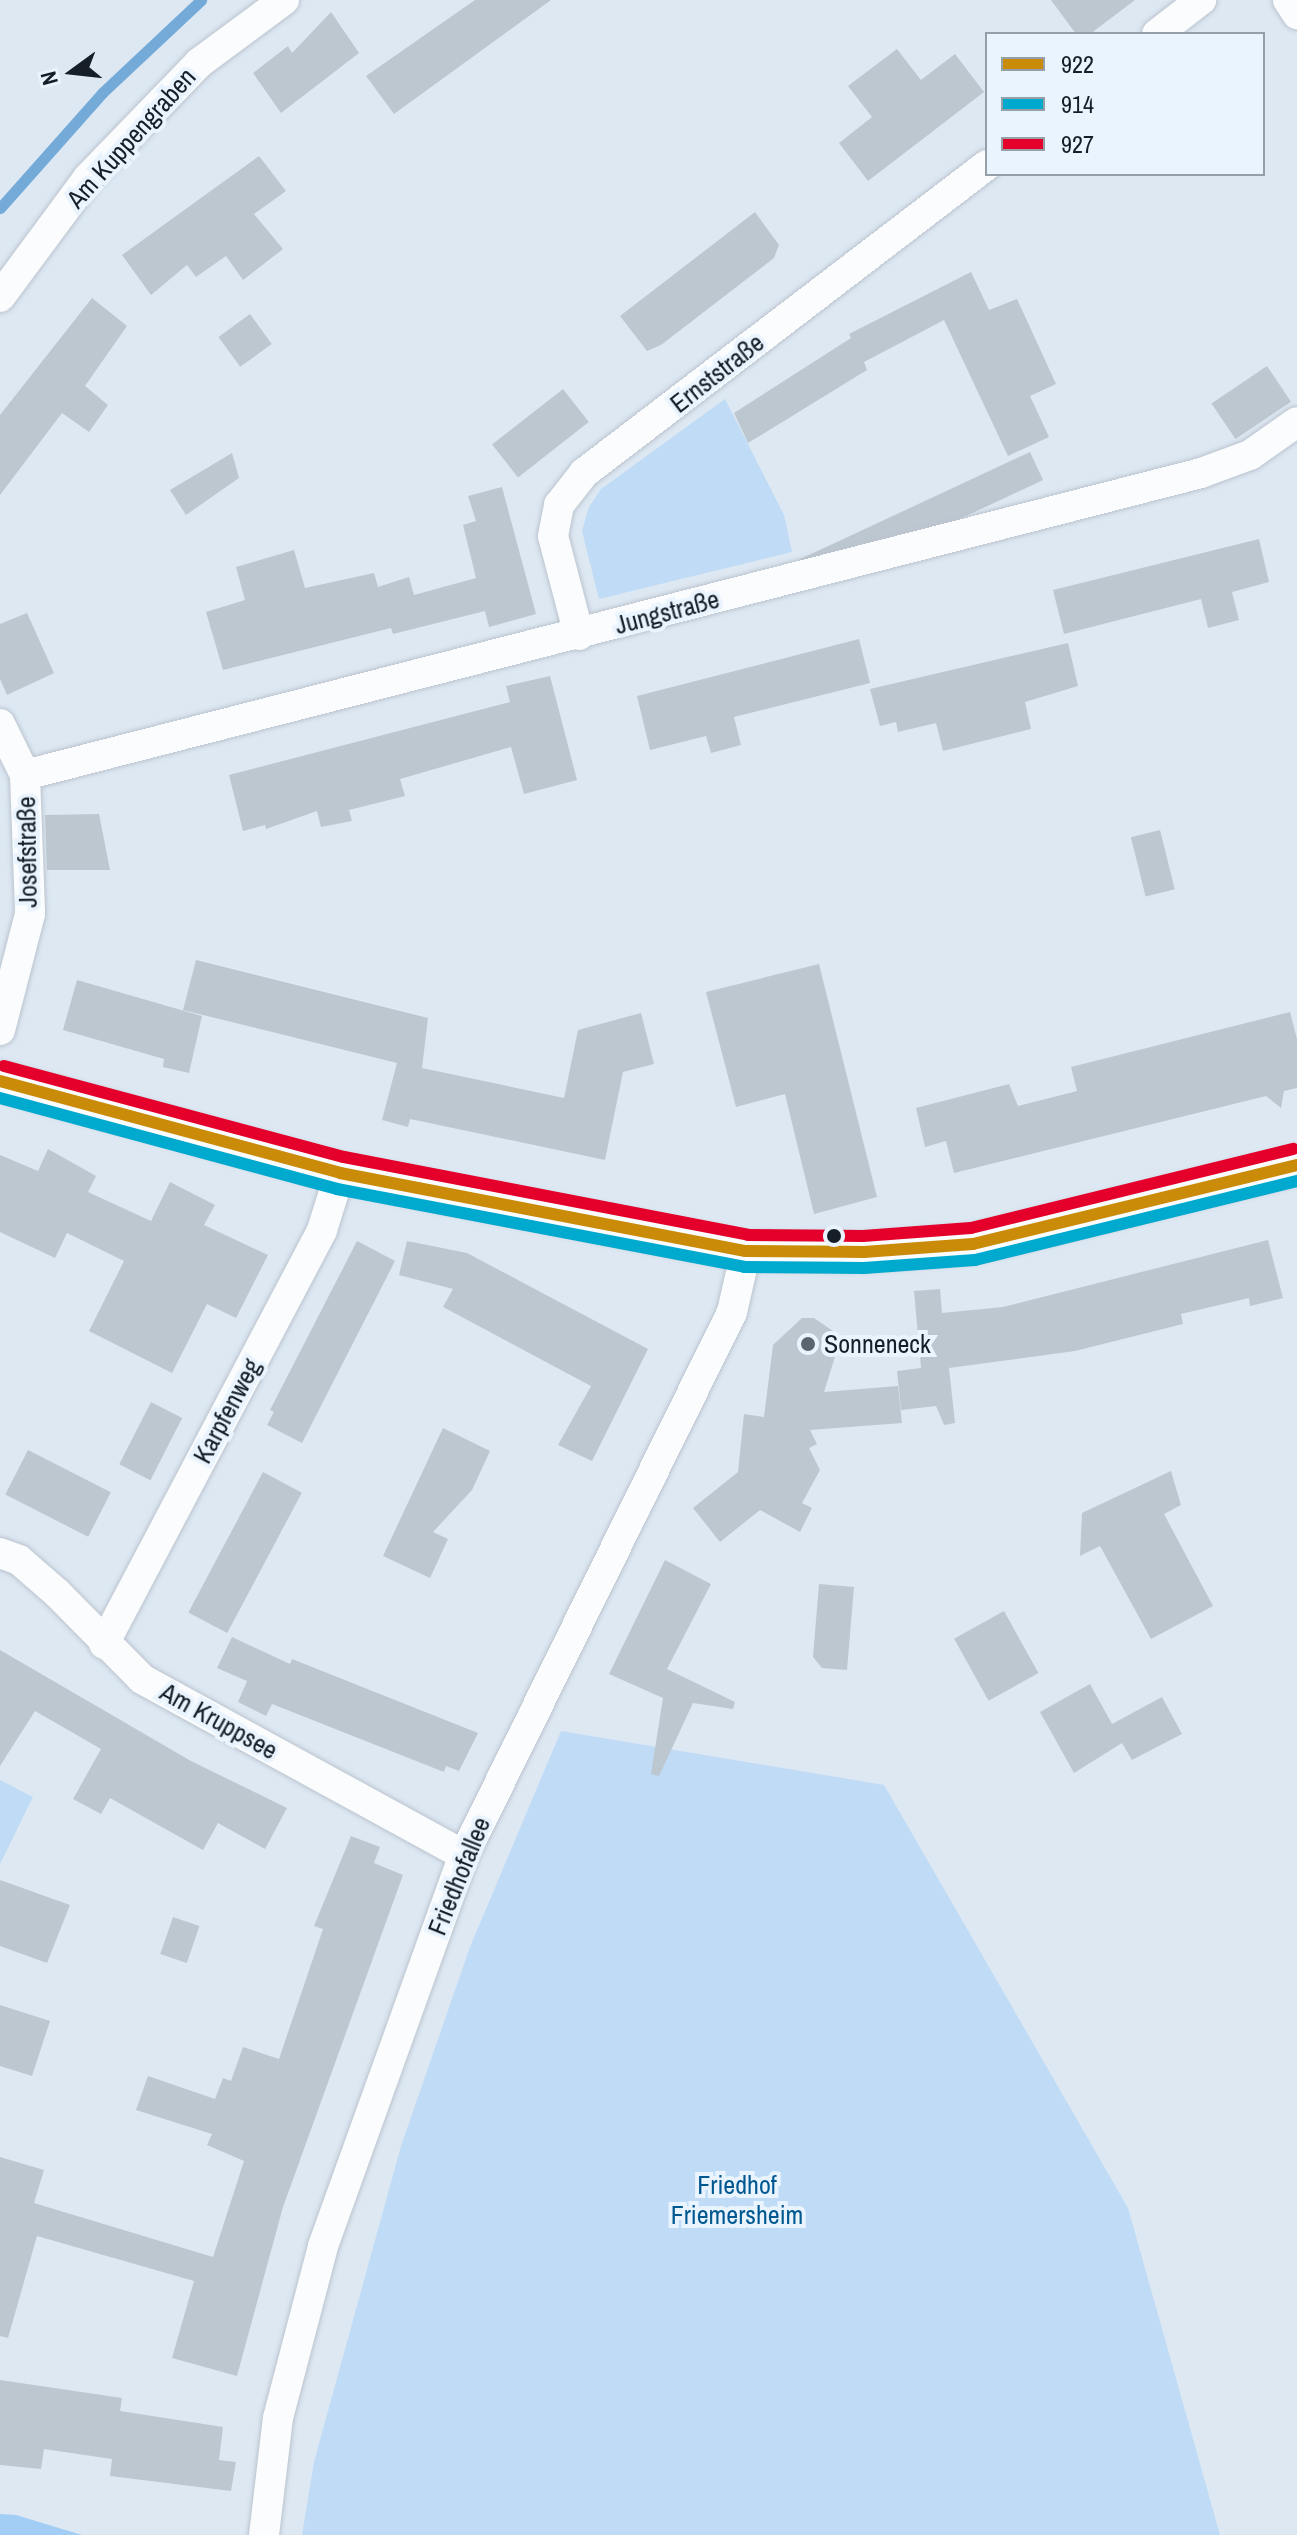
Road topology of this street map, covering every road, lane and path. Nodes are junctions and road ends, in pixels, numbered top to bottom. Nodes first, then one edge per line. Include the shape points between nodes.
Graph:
1 (284, 0) edge
2 (1201, 0) edge
3 (1288, 0) edge
4 (1297, 14) edge
5 (1160, 32) edge
6 (985, 167) edge
7 (0, 297) edge
8 (1297, 422) edge
9 (579, 635) junction
10 (0, 724) edge
11 (25, 775) junction
12 (0, 1030) edge
13 (0, 1081) edge
14 (1297, 1165) edge
15 (340, 1173) junction
16 (746, 1251) junction
17 (0, 1553) edge
18 (104, 1644) junction
19 (464, 1855) junction
20 (264, 2535) edge

1 - 7 street, Am Kuppengraben via 199,63 88,178
2 - 5 street
3 - 4 street
6 - 9 street, Ernststraße via 584,473 559,505 553,536
8 - 9 street, Jungstraße via 1250,455 1201,473
9 - 11 street, Jungstraße
10 - 11 street, Josefstraße
11 - 12 street, Josefstraße via 30,914
13 - 15 street
14 - 16 street via 973,1244 864,1252
15 - 16 street
15 - 18 street, Karpfenweg via 322,1230
16 - 19 street, Friedhofallee via 732,1312
17 - 18 street, Am Kruppsee via 19,1560 48,1585
18 - 19 street, Am Kruppsee via 142,1679
19 - 20 street, Friedhofallee via 323,2246 278,2418

